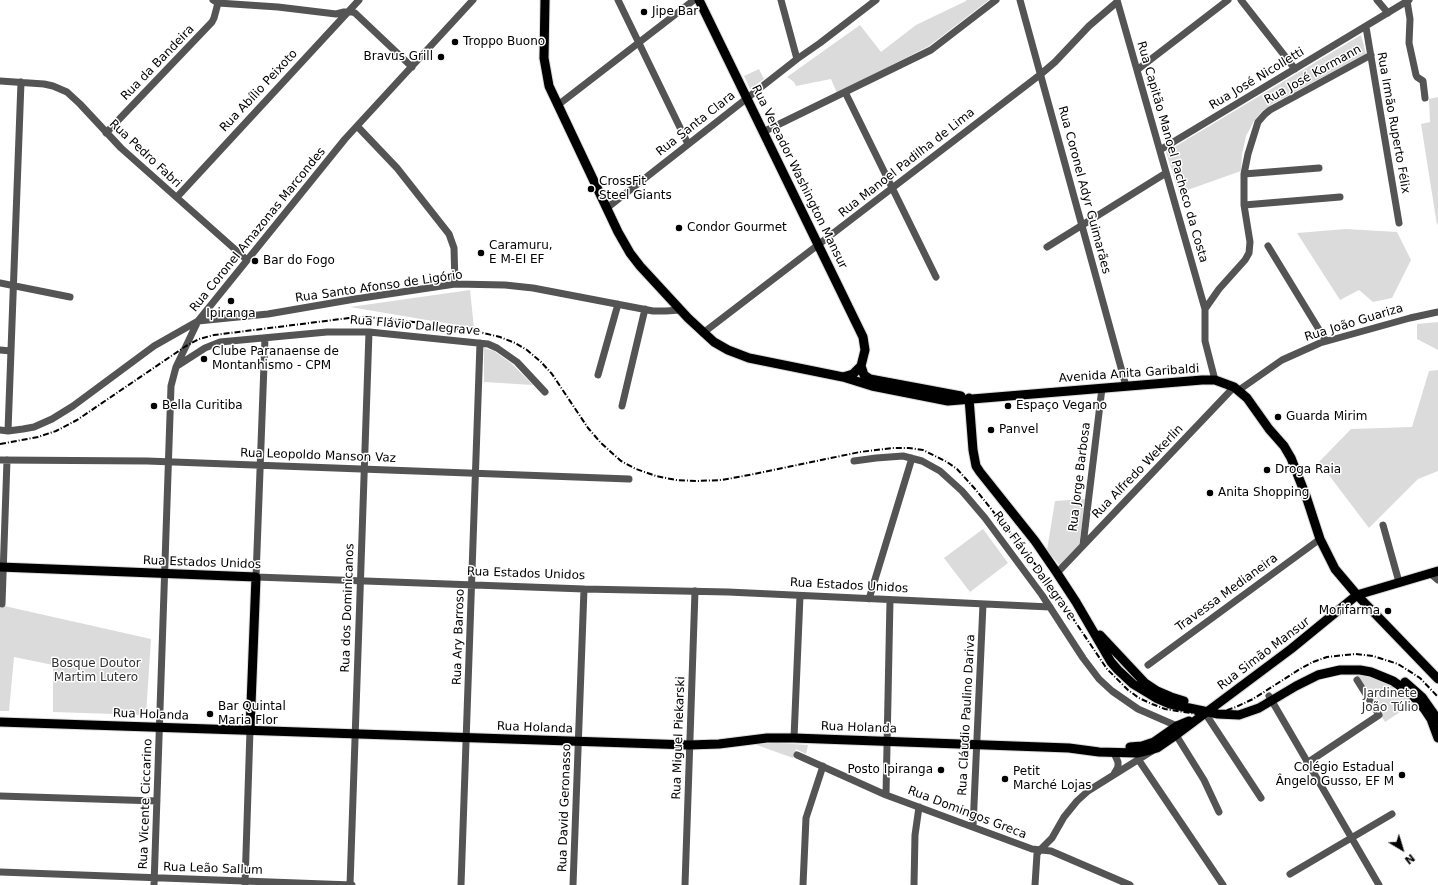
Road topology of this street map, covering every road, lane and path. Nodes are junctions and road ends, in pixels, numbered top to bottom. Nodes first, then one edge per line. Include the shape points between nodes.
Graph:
1 (359, 0) edge
2 (473, 0) edge
3 (544, 0) edge
4 (618, 0) edge
5 (694, 0) edge
6 (699, 0) edge
7 (781, 0) edge
8 (876, 0) edge
9 (996, 0) edge
10 (1020, 0) edge
11 (1228, 0) edge
12 (1241, 0) edge
13 (1377, 0) edge
14 (1117, 1) edge
15 (1408, 1) edge
16 (216, 2) edge
17 (348, 11) junction
18 (1388, 13) junction
19 (1366, 26) junction
20 (638, 43) junction
21 (1371, 55) junction
22 (797, 59) junction
23 (412, 67) junction
24 (1295, 69) junction
25 (1137, 70) junction
26 (1041, 74) junction
27 (0, 81) edge
28 (21, 82) junction
29 (845, 92) junction
30 (747, 98) junction
31 (1425, 98) dead end
32 (558, 105) junction
33 (357, 126) junction
34 (763, 132) junction
35 (106, 133) junction
36 (688, 144) junction
37 (1160, 150) junction
38 (1319, 168) dead end
39 (1166, 173) junction
40 (1244, 174) junction
41 (892, 188) junction
42 (177, 197) junction
43 (1340, 197) dead end
44 (1244, 205) junction
45 (607, 208) junction
46 (1399, 223) dead end
47 (1083, 225) junction
48 (818, 245) junction
49 (1268, 246) dead end
50 (1047, 247) dead end
51 (247, 260) junction
52 (936, 277) dead end
53 (0, 283) edge
54 (455, 284) junction
55 (14, 285) junction
56 (70, 296) dead end
57 (618, 304) junction
58 (644, 309) junction
59 (1205, 309) junction
60 (680, 310) junction
61 (1438, 312) edge
62 (198, 321) junction
63 (369, 332) junction
64 (703, 333) junction
65 (265, 338) junction
66 (1326, 341) junction
67 (480, 343) junction
68 (0, 350) edge
69 (11, 351) junction
70 (861, 366) junction
71 (176, 367) junction
72 (598, 375) dead end
73 (843, 377) junction
74 (1215, 380) junction
75 (1126, 386) junction
76 (1102, 388) junction
77 (1237, 389) junction
78 (546, 392) dead end
79 (969, 398) junction
80 (622, 406) dead end
81 (0, 430) edge
82 (8, 431) junction
83 (912, 458) junction
84 (3, 460) edge
85 (854, 461) dead end
86 (168, 462) junction
87 (260, 465) junction
88 (364, 469) junction
89 (475, 473) junction
90 (629, 479) dead end
91 (1384, 525) dead end
92 (1320, 539) junction
93 (1083, 545) junction
94 (2, 567) edge
95 (1434, 572) edge
96 (164, 573) junction
97 (1057, 573) junction
98 (256, 576) junction
99 (360, 580) junction
100 (1438, 580) edge
101 (1399, 582) junction
102 (472, 584) junction
103 (584, 588) junction
104 (694, 591) junction
105 (1357, 595) junction
106 (800, 596) junction
107 (869, 599) junction
108 (890, 600) junction
109 (2, 604) dead end
110 (983, 604) junction
111 (1050, 607) junction
112 (1092, 627) junction
113 (1148, 665) dead end
114 (1438, 678) edge
115 (1357, 680) dead end
116 (1270, 699) junction
117 (1188, 707) junction
118 (1207, 712) junction
119 (1192, 720) junction
120 (1438, 720) edge
121 (0, 722) edge
122 (159, 727) junction
123 (250, 730) junction
124 (1176, 731) junction
125 (355, 734) junction
126 (466, 738) junction
127 (794, 738) junction
128 (1438, 738) edge
129 (578, 741) junction
130 (887, 741) junction
131 (690, 745) junction
132 (977, 745) junction
133 (1155, 745) junction
134 (1069, 748) junction
135 (1114, 753) junction
136 (797, 755) dead end
137 (1138, 759) junction
138 (1307, 763) junction
139 (822, 766) junction
140 (1112, 776) junction
141 (886, 795) junction
142 (0, 796) edge
143 (1261, 798) dead end
144 (157, 801) junction
145 (919, 807) junction
146 (1219, 812) dead end
147 (1392, 814) dead end
148 (973, 827) junction
149 (1351, 838) junction
150 (1040, 850) junction
151 (0, 872) edge
152 (1290, 874) dead end
153 (154, 881) edge
154 (245, 883) edge
155 (351, 885) edge
156 (461, 885) edge
157 (573, 885) edge
158 (685, 885) edge
159 (803, 885) edge
160 (914, 885) edge
161 (1035, 885) edge
162 (1130, 885) edge
163 (1223, 885) edge
164 (1379, 885) edge

1 - 17 street, Rua Abílio Peixoto
2 - 23 street, Rua Coronel Amazonas Marcondes
3 - 32 main road, Avenida Anita Garibaldi via 545,66 549,86
4 - 20 street
5 - 20 street
6 - 30 main road, Rua Vereador Washington Mansur
7 - 22 street
8 - 22 street, Rua Santa Clara
9 - 29 street via 931,50
10 - 26 street, Rua Coronel Adyr Guimarães
11 - 25 street
12 - 24 street
13 - 18 street
14 - 25 street, Rua Capitão Manoel Pacheco da Costa
14 - 26 street, Rua Manoel Padilha de Lima
15 - 18 street
15 - 31 street via 1409,44 1417,77 1423,80
16 - 17 street via 336,14
16 - 35 street, Rua da Bandeira via 212,22
17 - 23 street via 355,13
17 - 42 street, Rua Abílio Peixoto
18 - 19 street
19 - 21 street, Rua Irmão Ruperto Félix
19 - 24 street, Rua José Nicolletti
20 - 32 street
20 - 36 street
21 - 40 street, Rua José Kormann via 1265,114 1256,127
21 - 46 street, Rua Irmão Ruperto Félix
22 - 30 street, Rua Santa Clara
23 - 33 street, Rua Coronel Amazonas Marcondes
24 - 37 street, Rua José Nicolletti
25 - 37 street, Rua Capitão Manoel Pacheco da Costa
26 - 41 street, Rua Manoel Padilha de Lima
26 - 47 street, Rua Coronel Adyr Guimarães
27 - 28 street, Rua Pedro Fabri
28 - 35 street, Rua Pedro Fabri via 60,88 80,104
28 - 55 street
29 - 34 street
29 - 41 street
30 - 34 main road, Rua Vereador Washington Mansur
30 - 36 street, Rua Santa Clara
32 - 45 main road, Avenida Anita Garibaldi
33 - 51 street, Rua Coronel Amazonas Marcondes
33 - 54 street via 397,168 449,234 454,248
34 - 48 main road, Rua Vereador Washington Mansur
35 - 42 street, Rua Pedro Fabri
36 - 45 street, Rua Santa Clara
37 - 39 street, Rua Capitão Manoel Pacheco da Costa
38 - 40 street
39 - 47 street
39 - 59 street, Rua Capitão Manoel Pacheco da Costa
40 - 44 street, Rua José Kormann
41 - 48 street, Rua Manoel Padilha de Lima
41 - 52 street
42 - 51 street, Rua Pedro Fabri
43 - 44 street
44 - 59 street, Rua José Kormann via 1250,242 1249,253
45 - 60 main road, Avenida Anita Garibaldi via 635,260
47 - 50 street
47 - 75 street, Rua Coronel Adyr Guimarães
48 - 64 street, Rua Manoel Padilha de Lima
48 - 70 main road, Rua Vereador Washington Mansur via 863,337 865,350
49 - 66 street
51 - 62 street, Rua Coronel Amazonas Marcondes
53 - 55 street
54 - 57 street, Rua Santo Afonso de Ligório via 533,288
54 - 62 street, Rua Santo Afonso de Ligório via 278,313
55 - 56 street
55 - 69 street
57 - 58 street, Rua Santo Afonso de Ligório
57 - 72 street
58 - 60 street, Rua Santo Afonso de Ligório via 659,312
58 - 80 street
59 - 74 street via 1205,341
60 - 64 main road, Avenida Anita Garibaldi
61 - 66 street, Rua João Guariza
62 - 71 street, Rua Vicente Ciccarino
62 - 82 street, Rua Coronel Amazonas Marcondes via 143,354 57,416 34,427
63 - 65 street, Rua Flávio Dallegrave via 326,332
63 - 67 street, Rua Flávio Dallegrave
63 - 88 street, Rua dos Dominicanos
64 - 73 main road, Avenida Anita Garibaldi via 738,355
65 - 71 street, Rua Flávio Dallegrave via 220,342 205,348
65 - 87 street
66 - 77 street, Rua João Guariza via 1282,360
67 - 78 street, Rua Flávio Dallegrave via 497,348 517,362
67 - 89 street, Rua Ary Barroso
68 - 69 street
69 - 82 street
70 - 73 main road via 853,374
70 - 79 main road, Avenida Anita Garibaldi via 864,375 870,379
71 - 86 street, Rua Vicente Ciccarino via 171,386
73 - 79 main road, Avenida Anita Garibaldi via 872,386 948,401
74 - 75 main road, Avenida Anita Garibaldi
74 - 77 main road, Avenida Anita Garibaldi
75 - 76 main road, Avenida Anita Garibaldi
76 - 79 main road, Avenida Anita Garibaldi
76 - 93 street, Rua Jorge Barbosa
77 - 92 main road, Avenida Anita Garibaldi via 1247,398 1291,458
77 - 93 street, Rua Alfredo Wekerlin
79 - 97 main road, Rua Flávio Dallegrave via 976,466
81 - 82 street, Rua Coronel Amazonas Marcondes
83 - 85 street, Rua Flávio Dallegrave via 890,456
83 - 107 street
83 - 111 street, Rua Flávio Dallegrave via 940,471 962,491
84 - 86 street, Rua Leopoldo Manson Vaz
84 - 94 street
86 - 87 street, Rua Leopoldo Manson Vaz
86 - 96 street, Rua Vicente Ciccarino
87 - 88 street, Rua Leopoldo Manson Vaz
87 - 98 street
88 - 89 street, Rua Leopoldo Manson Vaz
88 - 99 street, Rua dos Dominicanos
89 - 90 street, Rua Leopoldo Manson Vaz
89 - 102 street, Rua Ary Barroso
91 - 101 street
92 - 105 main road, Avenida Anita Garibaldi via 1335,569
92 - 113 street, Travessa Medianeira
93 - 97 street, Rua Alfredo Wekerlin
94 - 96 main road, Rua Estados Unidos
94 - 109 street
95 - 100 street
95 - 101 main road
96 - 98 main road, Rua Estados Unidos
96 - 122 street, Rua Vicente Ciccarino
97 - 112 main road, Rua Flávio Dallegrave
98 - 99 street, Rua Estados Unidos
98 - 123 main road
99 - 102 street, Rua Estados Unidos
99 - 125 street, Rua dos Dominicanos
101 - 105 main road
102 - 103 street, Rua Estados Unidos
102 - 126 street, Rua Ary Barroso
103 - 104 street, Rua Estados Unidos
103 - 129 street, Rua David Geronasso
104 - 106 street, Rua Estados Unidos
104 - 131 street, Rua Miguel Piekarski
105 - 114 main road, Avenida Anita Garibaldi
105 - 118 main road, Rua Simão Mansur
106 - 107 street, Rua Estados Unidos
106 - 127 street
107 - 108 street, Rua Estados Unidos
108 - 110 street, Rua Estados Unidos
108 - 130 street
110 - 111 street, Rua Estados Unidos
110 - 132 street, Rua Cláudio Paulino Dariva
111 - 124 street, Rua Flávio Dallegrave via 1103,683 1138,709
112 - 117 main road, Rua Flávio Dallegrave via 1112,662 1133,684 1170,704
112 - 118 main road, Rua Flávio Dallegrave via 1145,683 1157,691
115 - 138 street via 1379,715
116 - 118 main road, Rua Flávio Dallegrave via 1238,711
116 - 120 main road, Rua Flávio Dallegrave via 1304,675 1318,669 1340,664 1366,665 1380,668 1403,680 1422,697
116 - 128 main road, Rua Flávio Dallegrave via 1309,678 1328,672 1371,672 1393,681 1419,702 1431,719
116 - 138 street
117 - 118 main road, Rua Flávio Dallegrave
117 - 119 main road via 1193,713
118 - 119 main road, Rua Simão Mansur
118 - 124 main road, Rua Simão Mansur
118 - 143 street
119 - 124 main road, Rua Simão Mansur
121 - 122 main road, Rua Holanda
122 - 123 main road, Rua Holanda
122 - 144 street, Rua Vicente Ciccarino
123 - 125 main road, Rua Holanda
123 - 154 street
124 - 133 main road, Rua Simão Mansur
124 - 146 street
125 - 126 main road, Rua Holanda
125 - 155 street, Rua dos Dominicanos
126 - 129 main road, Rua Holanda
126 - 156 street, Rua Ary Barroso
127 - 130 main road, Rua Holanda
127 - 131 main road, Rua Holanda
129 - 131 main road, Rua Holanda
129 - 157 street, Rua David Geronasso
130 - 132 main road, Rua Holanda
130 - 141 street
131 - 158 street, Rua Miguel Piekarski
132 - 134 main road, Rua Holanda
132 - 148 street, Rua Cláudio Paulino Dariva
133 - 134 main road, Rua Holanda
133 - 135 main road, Rua Holanda via 1144,752
133 - 137 street, Rua Simão Mansur
134 - 135 main road, Rua Holanda
135 - 140 street via 1118,762
136 - 139 street, Rua Domingos Greca
137 - 140 street, Rua Simão Mansur
137 - 163 street
138 - 149 street
139 - 141 street, Rua Domingos Greca
139 - 159 street via 806,818
140 - 150 street, Rua Simão Mansur via 1077,801 1052,838
141 - 145 street, Rua Domingos Greca
142 - 144 street
144 - 153 street, Rua Vicente Ciccarino
145 - 148 street, Rua Domingos Greca
145 - 160 street via 915,836
147 - 149 street
148 - 150 street, Rua Domingos Greca via 1032,850
149 - 152 street
149 - 164 street
150 - 161 street via 1036,860
150 - 162 street, Rua Domingos Greca via 1051,850
151 - 153 street, Rua Leão Sallum
153 - 154 street, Rua Leão Sallum
154 - 155 street, Rua Leão Sallum

